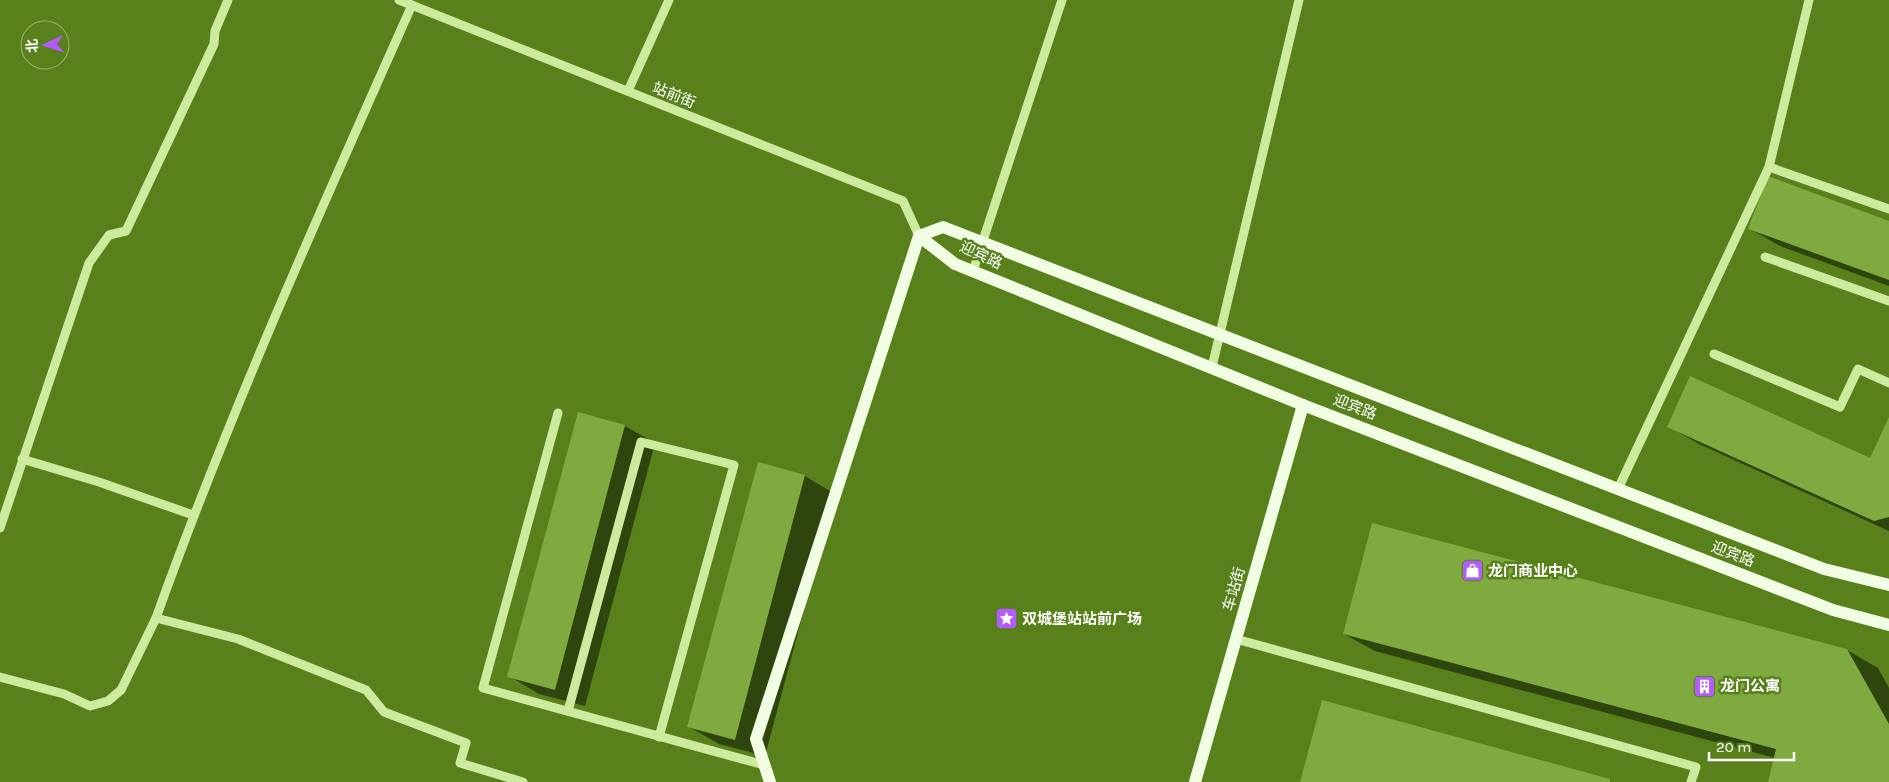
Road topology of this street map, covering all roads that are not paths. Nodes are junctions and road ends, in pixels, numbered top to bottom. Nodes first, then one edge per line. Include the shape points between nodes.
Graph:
1 (228, 0) edge
2 (400, 0) edge
3 (668, 0) edge
4 (1062, 0) edge
5 (1299, 0) edge
6 (1809, 0) edge
7 (412, 5) junction
8 (628, 91) junction
9 (1769, 167) junction
10 (1889, 209) edge
11 (919, 236) junction
12 (984, 243) junction
13 (1765, 257) dead end
14 (973, 272) junction
15 (1889, 301) edge
16 (1221, 336) junction
17 (1714, 354) dead end
18 (1212, 367) junction
19 (1889, 383) edge
20 (1303, 405) junction
21 (558, 413) dead end
22 (22, 459) junction
23 (1618, 489) junction
24 (193, 516) junction
25 (0, 528) edge
26 (1889, 585) edge
27 (156, 618) junction
28 (1889, 625) edge
29 (1236, 639) junction
30 (0, 677) edge
31 (568, 711) junction
32 (659, 737) junction
33 (764, 765) junction
34 (523, 782) edge
35 (770, 782) edge
36 (1195, 782) edge
37 (1691, 782) edge

1 - 22 street via 215,31 214,44 126,230 109,235 89,263
2 - 7 street, 站前街
3 - 8 street
4 - 12 street
5 - 16 street
6 - 9 street
7 - 8 street, 站前街
7 - 24 street via 311,232
8 - 11 street, 站前街 via 903,201
9 - 10 street
9 - 23 street
11 - 12 main road, 迎宾路 via 943,227
11 - 14 main road, 迎宾路 via 955,264
11 - 33 main road via 756,739
12 - 14 street
12 - 16 main road, 迎宾路
13 - 15 street
14 - 18 main road, 迎宾路
16 - 18 street
16 - 23 main road, 迎宾路
17 - 19 street via 1840,406 1858,369
18 - 20 main road, 迎宾路
20 - 28 main road, 迎宾路 via 1833,610
20 - 29 main road, 车站街
21 - 31 street via 483,688
22 - 24 street via 99,482
22 - 25 street
23 - 26 main road, 迎宾路 via 1824,569
24 - 27 street
27 - 30 street via 121,690 108,701 90,706 64,694
27 - 34 street via 238,639 366,690 384,712 466,744 460,764
29 - 36 main road, 车站街
29 - 37 street via 1696,767
31 - 32 street
31 - 32 street via 642,442 734,465
32 - 33 street
33 - 35 main road

